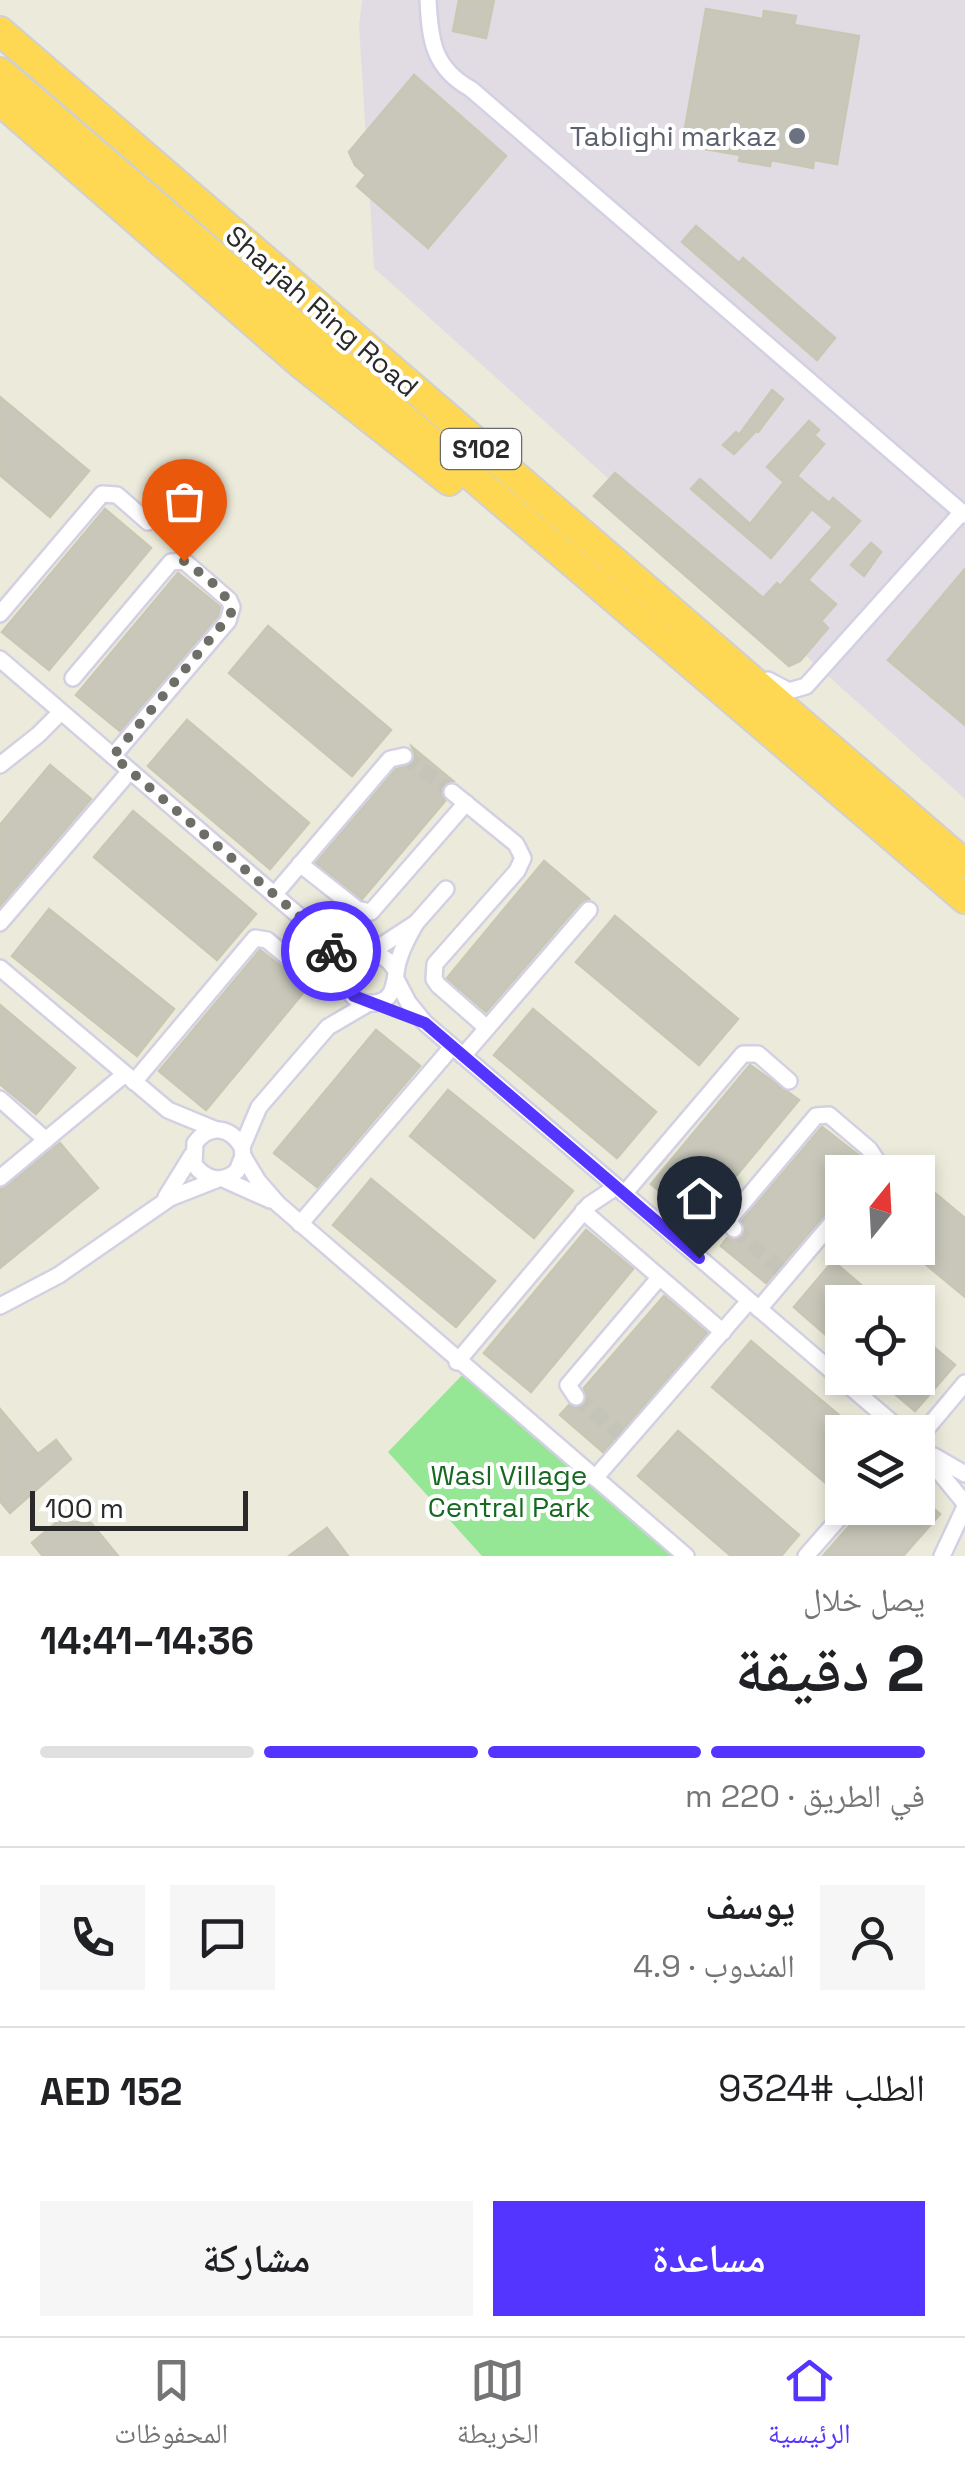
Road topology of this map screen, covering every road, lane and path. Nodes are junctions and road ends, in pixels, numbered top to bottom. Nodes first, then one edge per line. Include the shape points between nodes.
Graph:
1 (428, 0) edge
2 (437, 0) edge
3 (433, 17) junction
4 (0, 31) edge
5 (0, 72) edge
6 (0, 101) edge
7 (961, 506) edge
8 (148, 522) dead end
9 (611, 596) junction
10 (0, 614) edge
11 (0, 660) edge
12 (742, 673) junction
13 (73, 678) dead end
14 (57, 708) junction
15 (113, 756) junction
16 (404, 756) dead end
17 (0, 764) edge
18 (130, 771) junction
19 (452, 792) tunnel mouth
20 (466, 803) junction
21 (300, 864) junction
22 (965, 864) edge
23 (446, 888) dead end
24 (274, 894) junction
25 (965, 899) edge
26 (590, 910) dead end
27 (306, 922) junction
28 (0, 923) edge
29 (416, 923) junction
30 (366, 954) junction
31 (0, 968) edge
32 (304, 971) dead end
33 (396, 975) junction
34 (346, 977) junction
35 (372, 1003) junction
36 (425, 1023) junction
37 (328, 1027) junction
38 (487, 1028) junction
39 (458, 1052) junction
40 (130, 1078) junction
41 (789, 1081) dead end
42 (155, 1100) junction
43 (259, 1107) junction
44 (4, 1110) edge
45 (217, 1129) junction
46 (46, 1140) junction
47 (242, 1151) junction
48 (192, 1153) junction
49 (874, 1155) edge
50 (0, 1178) edge
51 (220, 1179) junction
52 (620, 1190) junction
53 (278, 1204) junction
54 (156, 1208) junction
55 (583, 1210) junction
56 (300, 1224) junction
57 (734, 1229) dead end
58 (825, 1229) edge
59 (659, 1278) junction
60 (754, 1305) junction
61 (0, 1306) edge
62 (722, 1332) junction
63 (457, 1362) junction
64 (965, 1383) edge
65 (576, 1397) dead end
66 (883, 1415) edge
67 (935, 1421) edge
68 (935, 1454) edge
69 (935, 1466) edge
70 (965, 1474) edge
71 (594, 1478) junction
72 (964, 1505) edge
73 (833, 1525) edge
74 (965, 1544) edge
75 (686, 1556) edge
76 (806, 1556) edge
77 (946, 1556) edge

1 - 3 street
2 - 3 street
3 - 7 street via 436,58 451,76
4 - 12 highway, Sharjah Ring Road / S102
5 - 9 highway, Sharjah Ring Road / S102
6 - 9 highway via 346,401
7 - 12 street via 802,689 790,691
8 - 10 street via 117,495 102,494
9 - 25 highway, Sharjah Ring Road / S102
11 - 14 street
12 - 22 highway, Sharjah Ring Road / S102
13 - 15 street via 171,562 184,561 229,600 228,621
14 - 15 street
14 - 17 street
15 - 18 street
16 - 21 street via 390,758
18 - 24 street
18 - 28 street
19 - 20 street
20 - 21 street via 371,912 357,909
20 - 38 street via 521,850 522,865 433,971 438,985
21 - 24 street
23 - 29 street
24 - 27 street
26 - 38 street
27 - 30 street
27 - 34 street
29 - 30 street
29 - 33 street
30 - 33 street via 386,958
30 - 34 street
31 - 40 street
32 - 40 street via 256,938
33 - 35 street via 390,994
33 - 36 street
34 - 35 street via 354,996
34 - 37 street
35 - 36 street
35 - 37 street
36 - 39 street
37 - 43 street
38 - 39 street
39 - 52 street
39 - 56 street
40 - 42 street
40 - 46 street
41 - 52 street via 758,1054 743,1054
42 - 45 street
42 - 48 street
43 - 45 street
43 - 47 street
44 - 46 street
45 - 47 street via 237,1138
45 - 48 street via 200,1136
46 - 50 street
47 - 51 street via 237,1171
47 - 53 street
48 - 51 street via 200,1172
48 - 54 street
49 - 57 street via 829,1115 816,1116 732,1216
51 - 53 street
51 - 54 street
52 - 55 street
52 - 60 street
53 - 56 street
54 - 61 street via 59,1276
55 - 59 street
55 - 63 street
56 - 63 street
58 - 60 street
59 - 62 street
59 - 65 street via 568,1385
60 - 62 street
60 - 66 street
62 - 71 street
63 - 71 street
64 - 67 street
68 - 70 street
69 - 72 street
71 - 75 street
72 - 77 street
73 - 76 street
74 - 77 street

